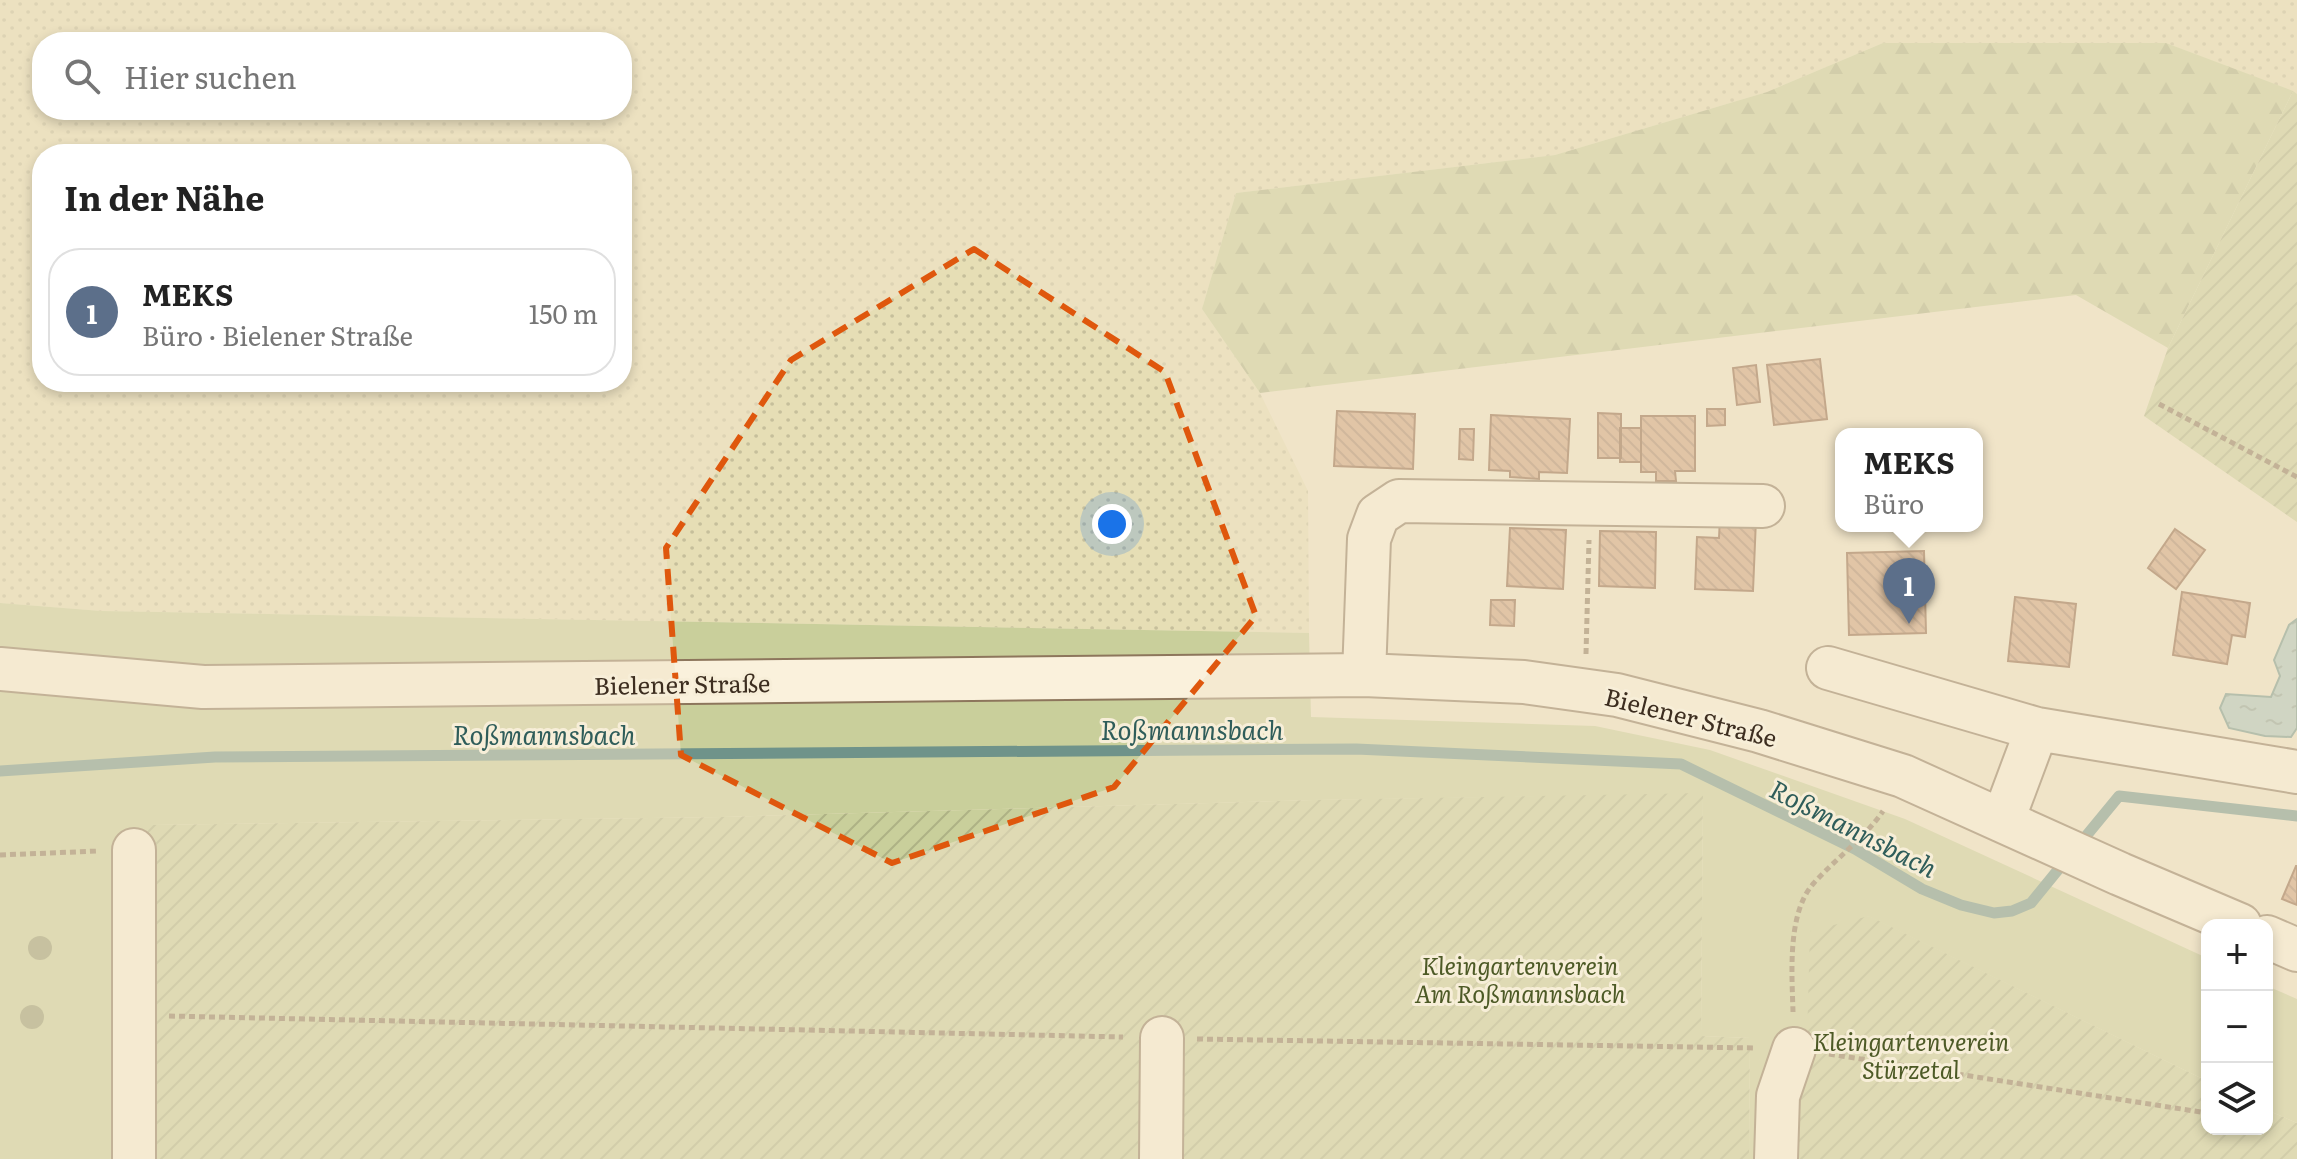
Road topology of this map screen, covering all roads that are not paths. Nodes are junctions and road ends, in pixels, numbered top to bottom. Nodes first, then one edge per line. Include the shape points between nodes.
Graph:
1 (1763, 506) dead end
2 (1828, 668) dead end
3 (0, 669) edge
4 (1364, 675) junction
5 (2037, 729) junction
6 (2297, 772) edge
7 (2010, 824) junction
8 (134, 850) road end
9 (2226, 919) edge
10 (2273, 940) edge
11 (2297, 950) edge
12 (1162, 1038) dead end
13 (1794, 1049) road end
14 (134, 1159) edge
15 (1161, 1159) edge
16 (1776, 1159) edge

1 - 4 street via 1399,501 1378,515 1369,539
2 - 5 street
3 - 4 street, Bielener Straße via 203,687
4 - 7 street, Bielener Straße via 1524,682 1617,695 1759,731 1903,776
5 - 6 street
5 - 7 street
7 - 9 street, Bielener Straße
8 - 14 street
10 - 11 street
12 - 15 street
13 - 16 street via 1778,1096

